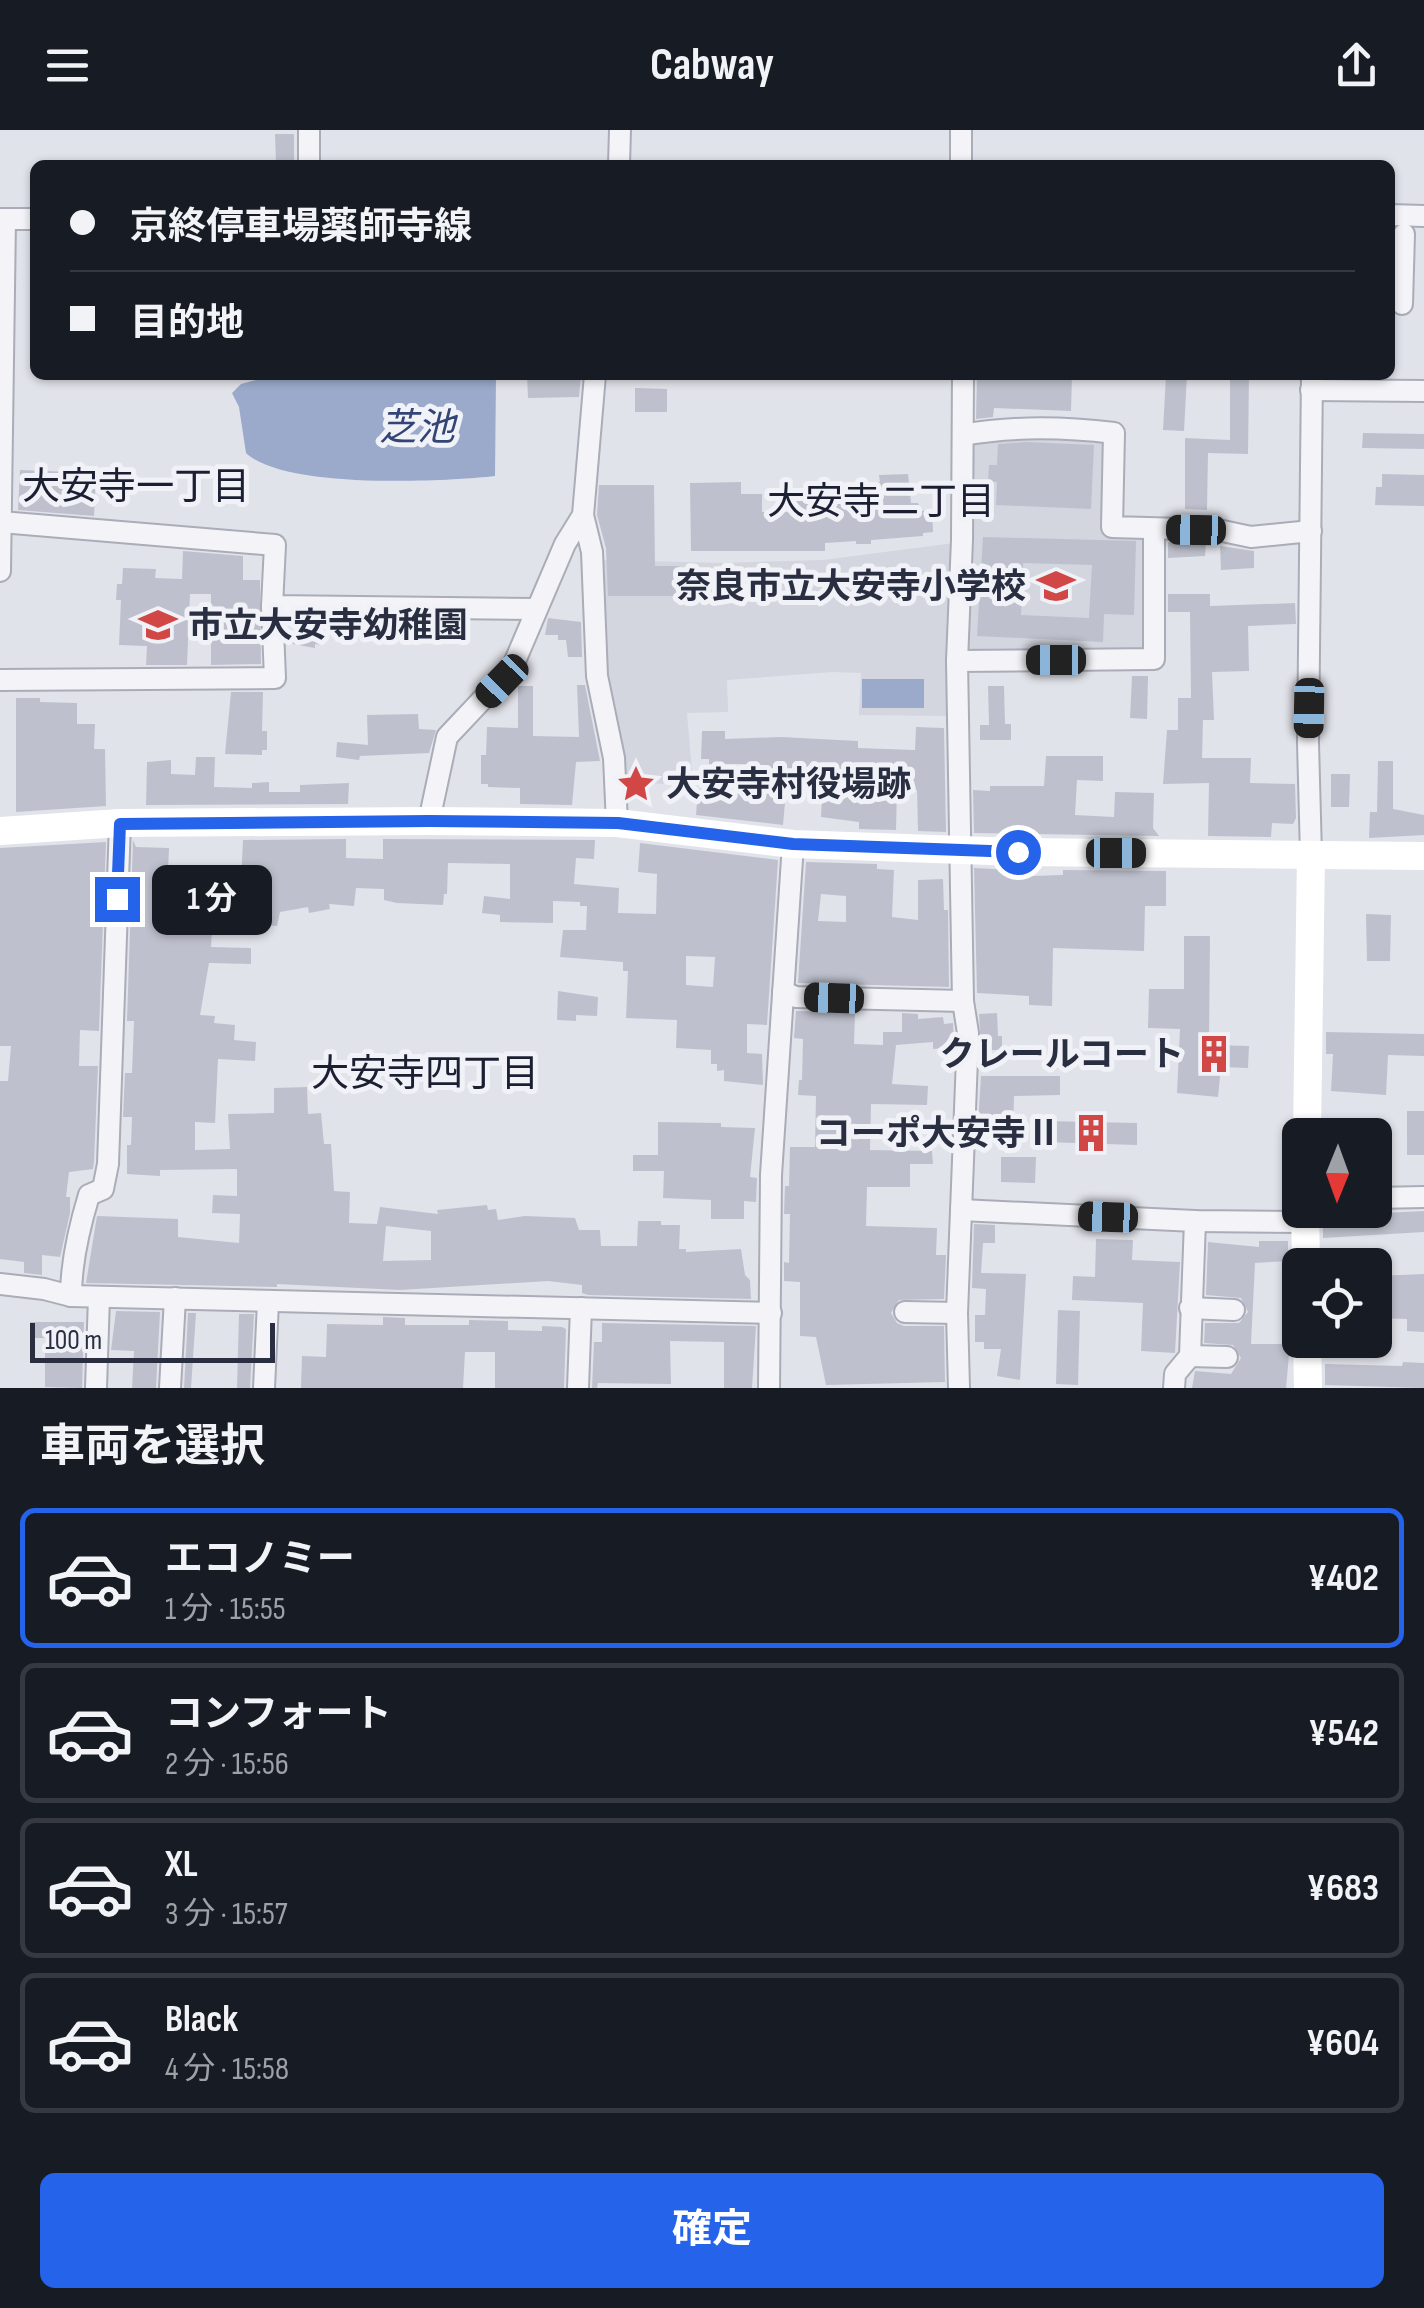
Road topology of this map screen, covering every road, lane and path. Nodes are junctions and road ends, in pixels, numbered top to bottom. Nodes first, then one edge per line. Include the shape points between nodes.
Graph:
1 (309, 130) edge
2 (620, 130) edge
3 (961, 130) edge
4 (309, 160) edge
5 (619, 160) edge
6 (961, 160) edge
7 (1395, 215) edge
8 (1424, 216) edge
9 (30, 218) edge
10 (2, 219) edge
11 (1404, 234) dead end
12 (1396, 304) edge
13 (1424, 304) edge
14 (595, 380) edge
15 (964, 380) edge
16 (1311, 382) edge
17 (1424, 392) edge
18 (963, 435) junction
19 (583, 516) junction
20 (1, 517) edge
21 (1154, 529) junction
22 (1311, 531) junction
23 (0, 571) edge
24 (272, 606) junction
25 (536, 609) junction
26 (957, 661) junction
27 (0, 680) edge
28 (429, 821) junction
29 (618, 823) junction
30 (120, 824) junction
31 (0, 831) edge
32 (793, 844) junction
33 (960, 850) junction
34 (1311, 855) junction
35 (1424, 856) edge
36 (783, 992) junction
37 (963, 1001) junction
38 (1307, 1118) edge
39 (1424, 1197) edge
40 (1392, 1198) edge
41 (961, 1210) junction
42 (1282, 1217) edge
43 (1195, 1221) junction
44 (0, 1284) edge
45 (72, 1296) junction
46 (99, 1296) junction
47 (175, 1298) junction
48 (268, 1302) junction
49 (581, 1308) junction
50 (1190, 1308) junction
51 (1234, 1310) dead end
52 (906, 1312) dead end
53 (771, 1313) junction
54 (957, 1314) junction
55 (1190, 1356) junction
56 (1227, 1357) dead end
57 (1307, 1358) edge
58 (96, 1388) edge
59 (170, 1388) edge
60 (264, 1388) edge
61 (578, 1388) edge
62 (769, 1388) edge
63 (959, 1388) edge
64 (1174, 1388) edge
65 (1308, 1388) edge

1 - 4 street
2 - 5 street
3 - 6 street
7 - 8 street
9 - 10 street
10 - 20 street
11 - 12 street
12 - 13 street
14 - 19 street
15 - 18 street
16 - 17 street
16 - 22 street
18 - 21 street via 1114,432 1112,527
18 - 26 street
19 - 25 street
19 - 29 street
20 - 23 street
20 - 24 street via 275,545
21 - 22 street via 1251,536
21 - 26 street via 1154,660
22 - 34 street
24 - 25 street
24 - 27 street via 275,678
25 - 28 street via 512,668 447,738
26 - 33 street
28 - 29 main road
28 - 30 main road
29 - 32 main road
30 - 31 main road
30 - 45 street via 108,1164 103,1188 89,1195 81,1222
32 - 33 main road
32 - 36 street
33 - 34 main road
33 - 37 street
34 - 35 main road
34 - 38 main road
36 - 37 street
36 - 53 street via 771,1174
37 - 41 street via 968,1033
39 - 40 street
41 - 43 street
41 - 54 street
42 - 43 street
43 - 50 street
44 - 45 street
45 - 46 street
46 - 47 street
46 - 58 street
47 - 48 street
47 - 59 street
48 - 49 street
48 - 60 street
49 - 53 street
49 - 61 street
50 - 51 street
50 - 55 street
52 - 54 street
53 - 62 street
54 - 63 street
55 - 56 street
55 - 64 street via 1175,1374
57 - 65 main road

